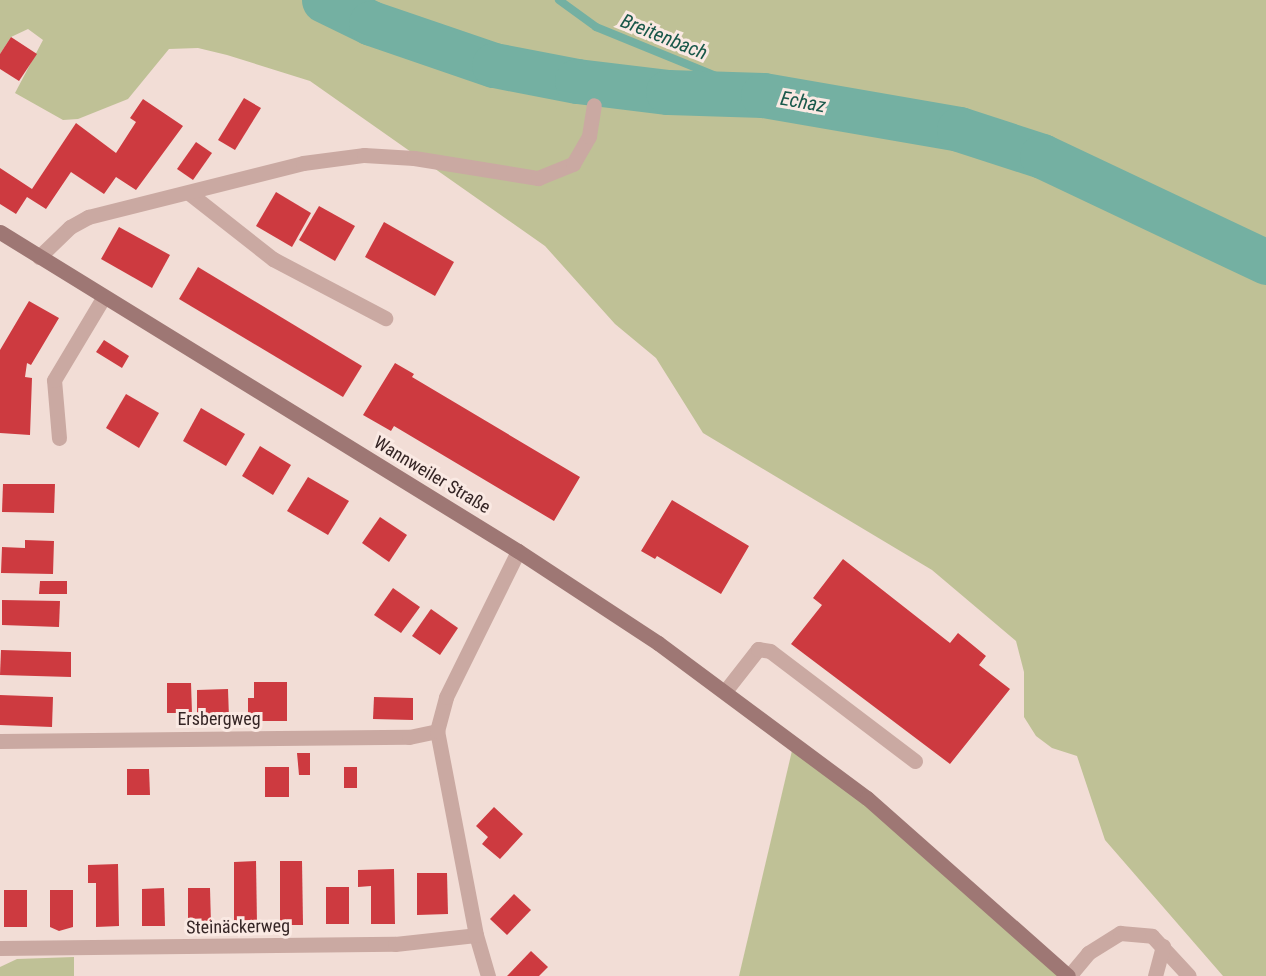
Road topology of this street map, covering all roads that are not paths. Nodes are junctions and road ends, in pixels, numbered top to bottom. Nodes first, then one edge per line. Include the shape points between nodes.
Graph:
1 (594, 105) dead end
2 (189, 193) junction
3 (0, 232) edge
4 (39, 257) junction
5 (103, 298) junction
6 (385, 318) dead end
7 (59, 438) dead end
8 (518, 551) junction
9 (726, 690) junction
10 (437, 731) junction
11 (0, 741) edge
12 (915, 761) dead end
13 (476, 935) junction
14 (1163, 946) junction
15 (0, 948) edge
16 (488, 976) edge
17 (1069, 976) edge
18 (1155, 976) edge
19 (1189, 976) edge

1 - 2 street via 589,136 573,164 538,178 414,158 364,155 303,163
2 - 4 street via 88,216 69,226
2 - 6 street via 273,258
3 - 4 main road, Wannweiler Straße
4 - 5 main road, Wannweiler Straße
5 - 7 street via 54,380
5 - 8 main road, Wannweiler Straße
8 - 9 main road, Wannweiler Straße
8 - 10 street via 446,697
9 - 12 street via 758,649 770,651
9 - 17 main road, Wannweiler Straße via 928,849
10 - 11 street, Ersbergweg via 398,737
10 - 13 street
13 - 15 street, Steinäckerweg via 394,944
13 - 16 street
14 - 17 street via 1152,936 1120,933 1089,953
14 - 18 street
14 - 19 street

